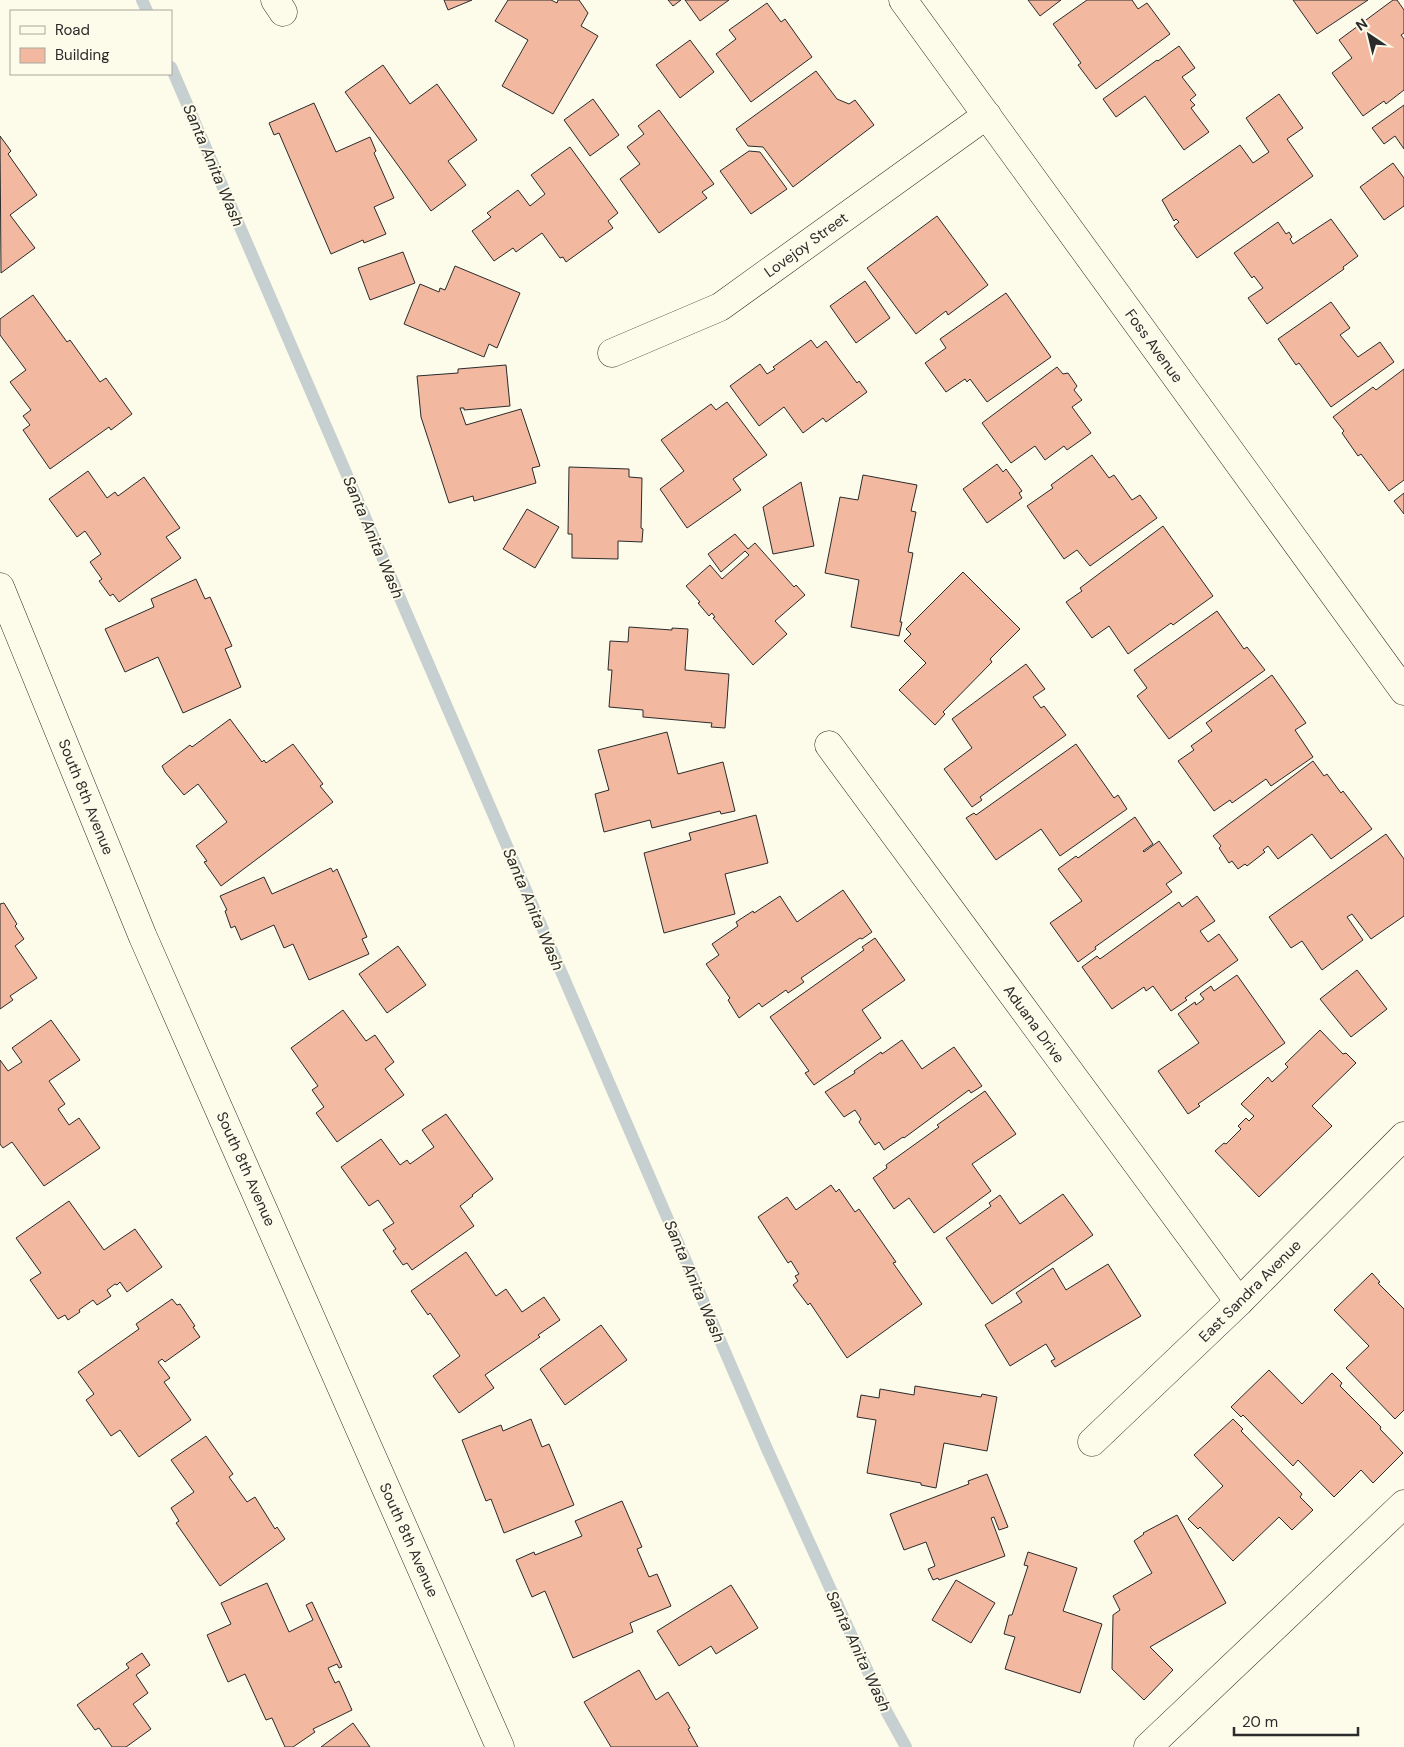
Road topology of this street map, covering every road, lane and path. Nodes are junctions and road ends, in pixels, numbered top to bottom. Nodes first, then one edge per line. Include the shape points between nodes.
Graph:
1 (903, 0) edge
2 (987, 115) junction
3 (612, 353) dead end
4 (0, 587) edge
5 (1404, 691) edge
6 (829, 745) dead end
7 (1404, 1136) edge
8 (1239, 1302) junction
9 (1092, 1442) dead end
10 (1404, 1504) edge
11 (500, 1747) edge
12 (1148, 1747) edge

1 - 2 street, Foss Avenue
2 - 3 street, Lovejoy Street via 720,307
2 - 5 street, Foss Avenue
4 - 11 street, South 8th Avenue via 143,937
6 - 8 street, Aduana Drive
7 - 8 street, East Sandra Avenue
8 - 9 street, East Sandra Avenue
10 - 12 street

